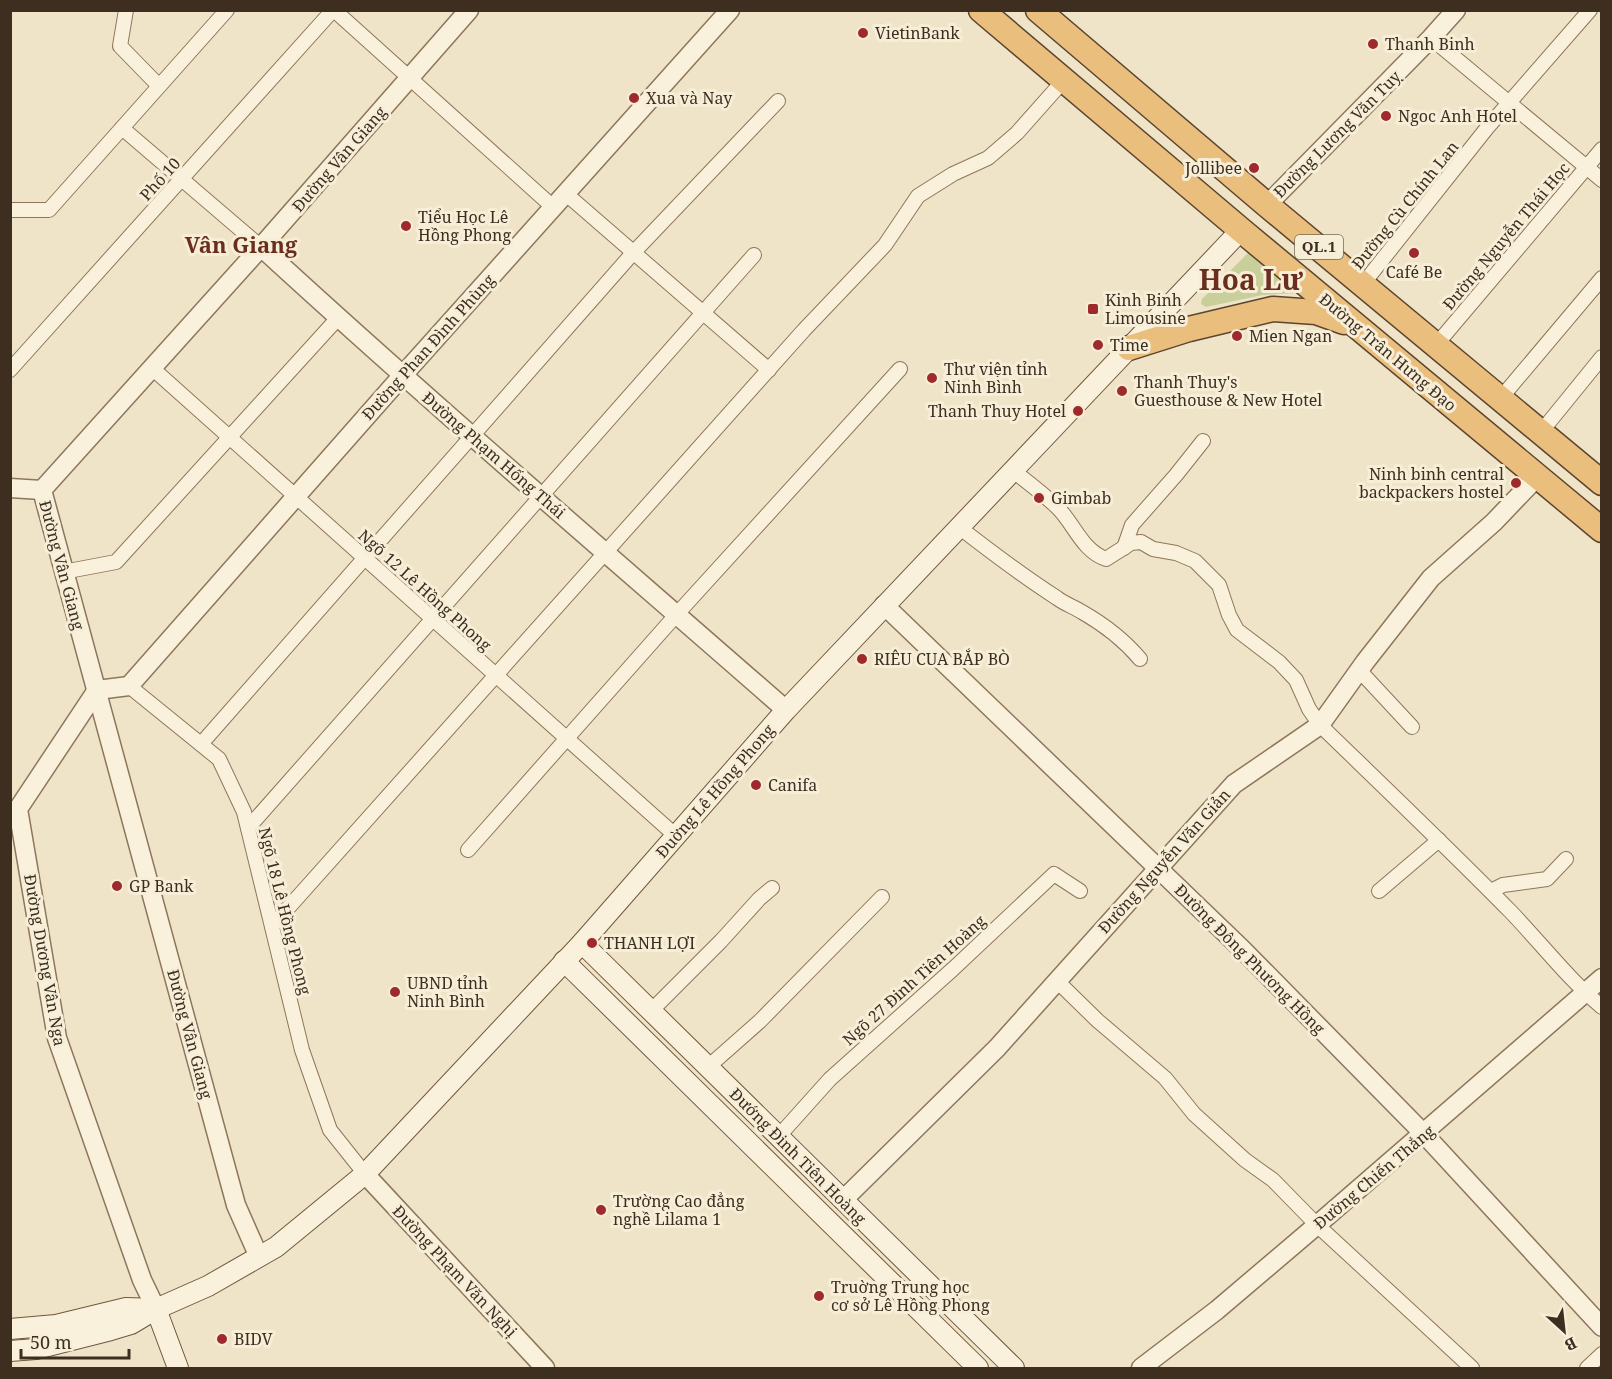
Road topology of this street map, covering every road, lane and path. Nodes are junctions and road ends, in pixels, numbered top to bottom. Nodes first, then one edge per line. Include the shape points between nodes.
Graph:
1 (126, 10) edge
2 (226, 10) edge
3 (333, 10) edge
4 (469, 10) edge
5 (730, 10) edge
6 (981, 10) edge
7 (1038, 10) edge
8 (1456, 10) edge
9 (1590, 10) edge
10 (1431, 38) junction
11 (409, 80) junction
12 (1064, 80) junction
13 (159, 86) junction
14 (778, 101) dead end
15 (1509, 103) junction
16 (122, 128) junction
17 (1602, 149) edge
18 (1586, 167) junction
19 (181, 180) junction
20 (1602, 180) edge
21 (565, 193) junction
22 (1267, 205) junction
23 (553, 207) junction
24 (10, 210) edge
25 (1241, 230) junction
26 (261, 248) junction
27 (633, 253) junction
28 (754, 255) dead end
29 (1602, 278) edge
30 (1363, 284) junction
31 (703, 313) junction
32 (338, 318) junction
33 (1359, 328) junction
34 (1436, 345) junction
35 (1129, 348) junction
36 (1602, 357) edge
37 (152, 368) junction
38 (769, 369) junction
39 (900, 369) dead end
40 (10, 370) edge
41 (402, 376) junction
42 (1500, 399) junction
43 (1541, 432) junction
44 (472, 435) junction
45 (230, 437) junction
46 (1203, 441) dead end
47 (1012, 470) junction
48 (1538, 477) junction
49 (1602, 483) edge
50 (10, 488) edge
51 (42, 490) junction
52 (296, 496) junction
53 (543, 496) junction
54 (959, 527) junction
55 (1602, 530) edge
56 (1124, 548) junction
57 (607, 553) junction
58 (363, 557) junction
59 (63, 573) junction
60 (885, 605) junction
61 (676, 614) junction
62 (434, 619) junction
63 (1140, 659) dead end
64 (1359, 670) junction
65 (497, 676) junction
66 (129, 686) junction
67 (97, 690) junction
68 (786, 710) junction
69 (1320, 725) junction
70 (1412, 727) dead end
71 (567, 738) junction
72 (201, 744) junction
73 (248, 828) junction
74 (676, 836) junction
75 (1439, 840) junction
76 (468, 849) dead end
77 (1566, 859) dead end
78 (1158, 868) junction
79 (772, 888) dead end
80 (1080, 891) dead end
81 (1379, 891) dead end
82 (1491, 891) junction
83 (882, 897) dead end
84 (272, 926) junction
85 (582, 943) junction
86 (564, 961) junction
87 (1602, 978) edge
88 (1057, 981) junction
89 (1586, 994) junction
90 (1602, 1007) edge
91 (651, 1011) junction
92 (708, 1067) junction
93 (1424, 1134) junction
94 (778, 1137) junction
95 (366, 1174) junction
96 (843, 1200) junction
97 (1317, 1225) junction
98 (881, 1238) junction
99 (864, 1256) junction
100 (260, 1257) junction
101 (156, 1309) junction
102 (1599, 1319) edge
103 (10, 1329) edge
104 (10, 1351) edge
105 (1602, 1354) edge
106 (178, 1368) edge
107 (545, 1368) edge
108 (978, 1368) edge
109 (1014, 1368) edge
110 (1141, 1368) edge
111 (1472, 1368) edge
112 (1587, 1368) edge

1 - 13 street via 120,46
2 - 13 street
3 - 11 street
3 - 19 street, Phố 10
4 - 11 street, Đường Vân Giang
5 - 21 street, Đường Phan Đình Phùng
6 - 12 highway, Đường Trân Hưng Đạo / QL.1
7 - 22 highway, QL.1
8 - 10 street, Đường Lương Văn Tuỵ
9 - 15 street, Đường Cù Chính Lan
10 - 15 street
10 - 22 street, Đường Lương Văn Tuỵ
11 - 23 street
11 - 26 street, Đường Vân Giang
12 - 25 highway, Đường Trân Hưng Đạo / QL.1
12 - 38 street via 1017,133 988,158 918,196 885,245
13 - 16 street
14 - 27 street
15 - 18 street
15 - 30 street, Đường Cù Chính Lan
16 - 19 street, Đường Phạm Hống Thái
16 - 24 street via 49,210
17 - 18 street, Đường Nguyễn Thái Học
18 - 20 street
18 - 34 street, Đường Nguyễn Thái Học
19 - 26 street, Đường Phạm Hống Thái
19 - 40 street, Phố 10
21 - 23 street, Đường Phan Đình Phùng
21 - 27 street
22 - 25 highway
22 - 30 highway, QL.1
23 - 41 street, Đường Phan Đình Phùng
25 - 33 highway, Đường Trân Hưng Đạo / QL.1
25 - 35 main road, Đuờng Lê Hồng Phong
26 - 32 street, Đường Phạm Hống Thái
26 - 37 street, Đường Vân Giang
27 - 31 street
27 - 44 street
28 - 31 street
29 - 42 street
30 - 34 highway, QL.1
31 - 38 street
31 - 53 street
32 - 41 street, Đường Phạm Hống Thái
32 - 45 street
33 - 35 highway via 1316,312 1273,309 1189,328
33 - 48 highway, Đường Trân Hưng Đạo / QL.1
34 - 42 highway, QL.1
35 - 47 main road, Đuờng Lê Hồng Phong
36 - 43 street
37 - 45 street, Ngõ 12 Lê Hồng Phong
37 - 51 street, Đường Vân Giang
38 - 57 street
39 - 61 street
41 - 44 street, Đường Phạm Hống Thái
41 - 52 street, Đường Phan Đình Phùng
42 - 43 highway, QL.1
43 - 49 highway, QL.1
44 - 53 street, Đường Phạm Hống Thái
44 - 58 street
45 - 52 street, Ngõ 12 Lê Hồng Phong
45 - 59 street via 116,562
46 - 56 street via 1132,525
47 - 54 main road, Đuờng Lê Hồng Phong
47 - 56 street via 1060,511 1098,556 1106,559
48 - 55 highway, Đường Trân Hưng Đạo / QL.1
48 - 64 street, Đường Nguyễn Văn Giản via 1431,578
50 - 51 street
51 - 59 street, Đường Vân Giang
52 - 58 street, Ngõ 12 Lê Hồng Phong
52 - 66 street, Đường Phan Đình Phùng
53 - 57 street, Đường Phạm Hống Thái
53 - 62 street
54 - 60 main road, Đuờng Lê Hồng Phong
54 - 63 street via 1034,583 1104,626
56 - 69 street via 1141,542 1195,561 1219,585 1237,630 1279,662 1296,681
57 - 61 street, Đường Phạm Hống Thái
57 - 65 street
58 - 62 street, Ngõ 12 Lê Hồng Phong
58 - 72 street
59 - 67 street, Đường Vân Giang
60 - 68 main road, Đuờng Lê Hồng Phong
60 - 78 street, Đường Đông Phương Hồng
61 - 68 street, Đường Phạm Hống Thái
61 - 71 street
62 - 65 street, Ngõ 12 Lê Hồng Phong
62 - 73 street
64 - 69 street, Đường Nguyễn Văn Giản
64 - 70 street
65 - 71 street, Ngõ 12 Lê Hồng Phong
65 - 84 street
66 - 67 street
66 - 72 street, Ngõ 18 Lê Hồng Phong
67 - 100 street, Đường Vân Giang via 236,1205
67 - 101 street, Đường Dương Vân Nga via 18,809 57,1038 142,1280
68 - 74 main road, Đuờng Lê Hồng Phong
69 - 75 street
69 - 78 street, Đường Nguyễn Văn Giản via 1234,784
71 - 74 street, Ngõ 12 Lê Hồng Phong
71 - 76 street
72 - 73 street, Ngõ 18 Lê Hồng Phong via 219,759
73 - 84 street, Ngõ 18 Lê Hồng Phong
74 - 85 main road, Đuờng Lê Hồng Phong
75 - 81 street
75 - 82 street
77 - 82 street via 1548,879 1503,885
78 - 88 street, Đường Nguyễn Văn Giản
78 - 93 street, Đường Đông Phương Hồng
79 - 91 street
80 - 94 street, Ngõ 27 Đinh Tiên Hoàng via 1054,874 830,1079
82 - 89 street
83 - 92 street via 760,1021
84 - 95 street, Ngõ 18 Lê Hồng Phong via 302,1050 330,1130
85 - 86 main road, Đuờng Lê Hồng Phong
85 - 91 main road, Đướng Đinh Tiên Hoàng
86 - 95 main road, Đuờng Lê Hồng Phong
86 - 99 main road, Đướng Đinh Tiên Hoàng
87 - 89 street, Đường Chiến Thắng
88 - 96 street, Đường Nguyễn Văn Giản via 997,1048
88 - 97 street via 1165,1078 1194,1114 1273,1180
89 - 90 street
89 - 93 street, Đường Chiến Thắng
91 - 92 main road, Đướng Đinh Tiên Hoàng
92 - 94 main road, Đướng Đinh Tiên Hoàng
93 - 97 street, Đường Chiến Thắng
93 - 102 street, Đường Đông Phương Hồng
94 - 96 main road, Đướng Đinh Tiên Hoàng
95 - 100 main road, Đuờng Lê Hồng Phong
95 - 107 street, Đường Phạm Văn Nghị
96 - 98 main road, Đướng Đinh Tiên Hoàng
97 - 110 street, Đường Chiến Thắng
97 - 111 street
98 - 99 street
98 - 109 main road, Đướng Đinh Tiên Hoàng
99 - 108 main road, Đướng Đinh Tiên Hoàng
100 - 101 main road, Đuờng Lê Hồng Phong
101 - 103 main road, Đuờng Lê Hồng Phong via 126,1308 56,1325
101 - 104 main road, Đuờng Lê Hồng Phong via 131,1324 111,1330 36,1349
101 - 106 main road
105 - 112 street

